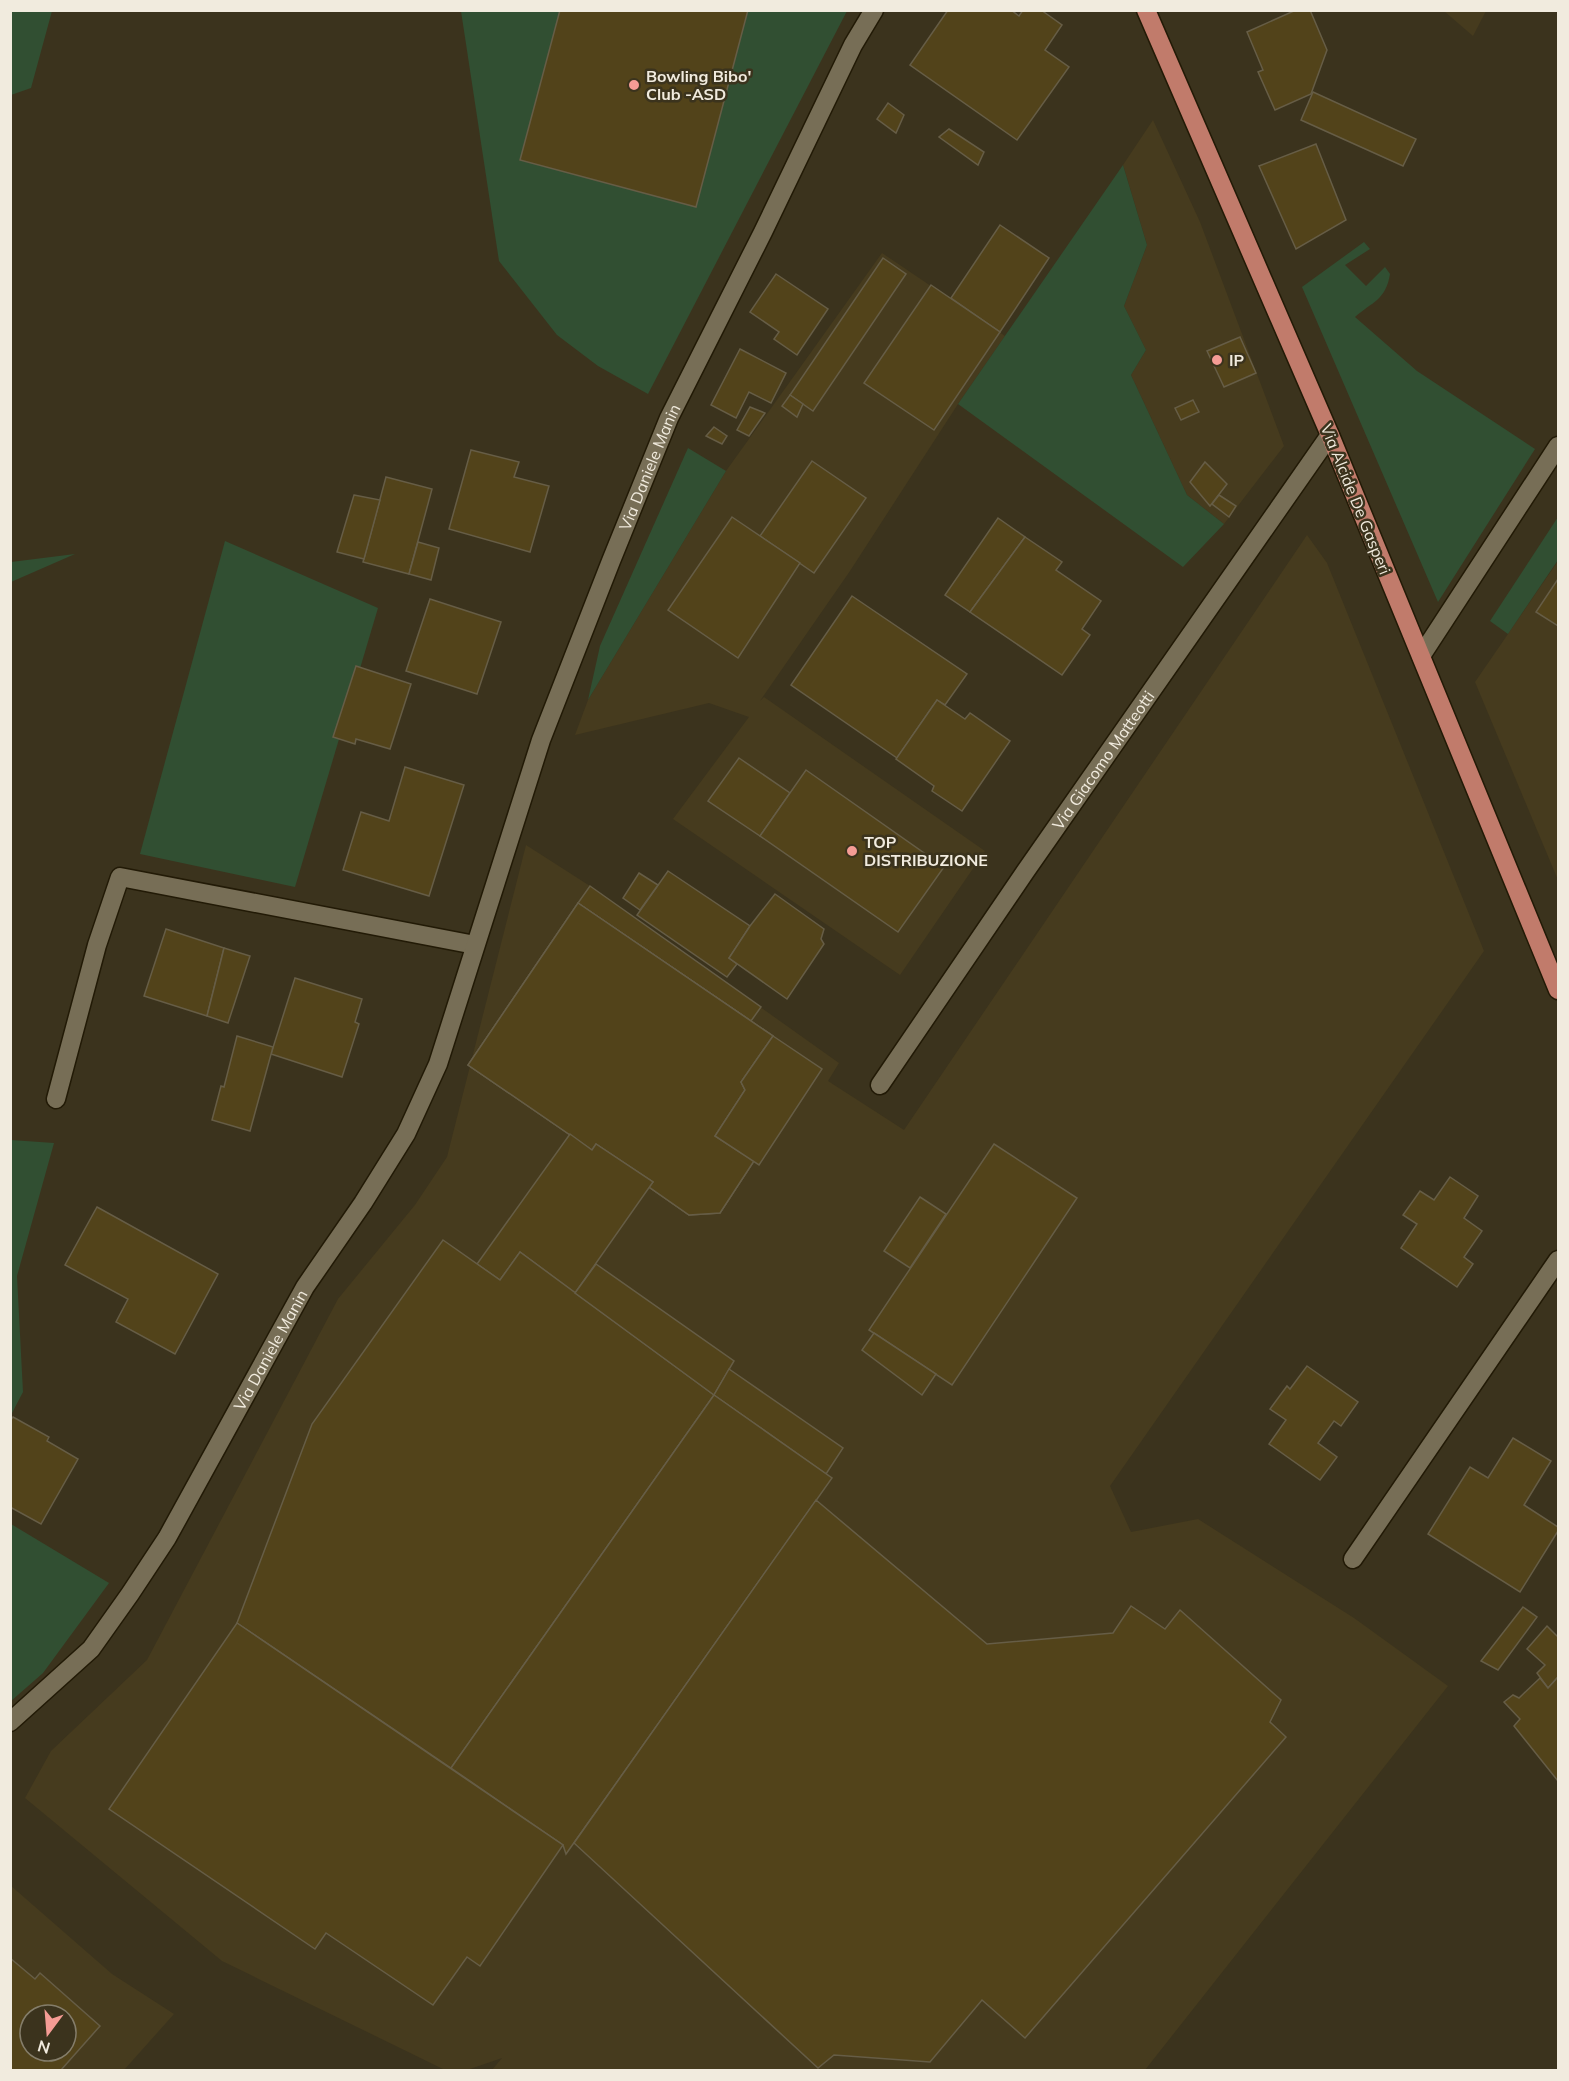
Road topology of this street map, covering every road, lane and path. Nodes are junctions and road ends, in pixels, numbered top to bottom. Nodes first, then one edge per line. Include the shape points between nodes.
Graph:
1 (874, 10) edge
2 (1146, 10) edge
3 (1330, 435) junction
4 (1558, 446) edge
5 (1420, 656) junction
6 (475, 945) junction
7 (1558, 990) edge
8 (880, 1085) dead end
9 (56, 1099) dead end
10 (1558, 1260) edge
11 (1353, 1559) dead end
12 (10, 1722) edge

1 - 6 street, Via Daniele Manin via 853,45 669,418 541,740
2 - 3 main road, Via Alcide De Gasperi
3 - 5 main road, Via Alcide De Gasperi
3 - 8 street, Via Giacomo Matteotti
4 - 5 street
5 - 7 main road, Via Alcide De Gasperi
6 - 9 street via 120,877 97,945
6 - 12 street, Via Daniele Manin via 438,1064 406,1134 304,1287 167,1538 91,1649
10 - 11 street

